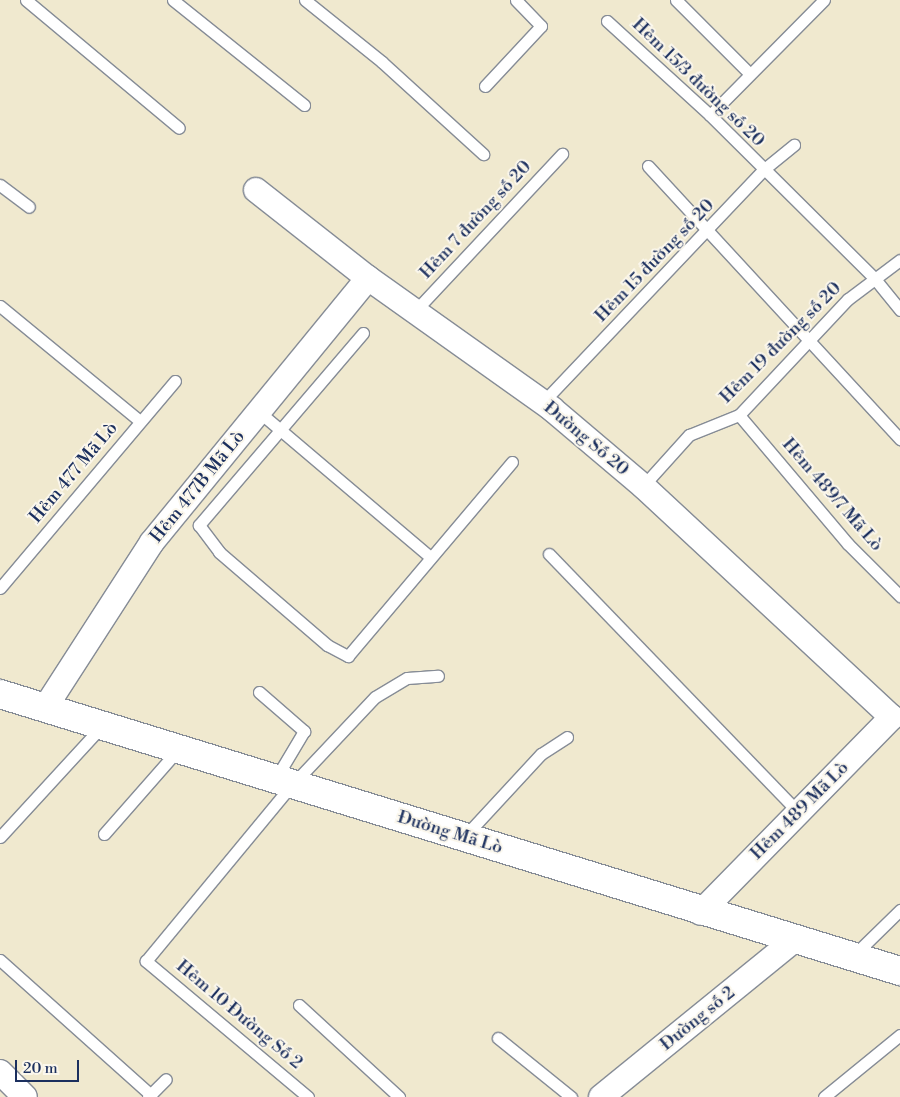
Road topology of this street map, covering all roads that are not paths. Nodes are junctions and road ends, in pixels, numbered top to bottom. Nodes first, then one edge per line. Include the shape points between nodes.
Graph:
1 (26, 0) edge
2 (173, 0) edge
3 (305, 0) edge
4 (516, 0) edge
5 (676, 0) edge
6 (824, 0) edge
7 (607, 21) dead end
8 (748, 72) junction
9 (485, 86) dead end
10 (304, 105) dead end
11 (710, 115) junction
12 (179, 128) dead end
13 (794, 145) dead end
14 (483, 154) dead end
15 (562, 154) dead end
16 (648, 166) dead end
17 (764, 170) junction
18 (0, 185) edge
19 (256, 190) dead end
20 (29, 208) dead end
21 (710, 231) junction
22 (900, 260) edge
23 (368, 278) junction
24 (875, 279) junction
25 (0, 306) edge
26 (416, 310) junction
27 (900, 310) edge
28 (363, 333) dead end
29 (810, 339) junction
30 (175, 382) dead end
31 (543, 402) junction
32 (258, 411) junction
33 (739, 415) junction
34 (140, 421) junction
35 (280, 430) junction
36 (900, 439) edge
37 (512, 462) dead end
38 (643, 486) junction
39 (549, 554) dead end
40 (430, 557) junction
41 (0, 588) edge
42 (900, 596) edge
43 (438, 676) dead end
44 (259, 692) dead end
45 (0, 694) edge
46 (45, 708) junction
47 (896, 713) edge
48 (101, 727) junction
49 (567, 737) dead end
50 (177, 751) junction
51 (283, 783) junction
52 (798, 812) junction
53 (104, 834) dead end
54 (0, 837) edge
55 (464, 837) junction
56 (900, 910) edge
57 (700, 913) junction
58 (794, 940) junction
59 (852, 958) junction
60 (0, 960) edge
61 (900, 971) edge
62 (299, 1005) dead end
63 (900, 1035) edge
64 (498, 1038) dead end
65 (0, 1072) edge
66 (166, 1079) dead end
67 (150, 1096) edge
68 (25, 1097) edge
69 (308, 1097) edge
70 (399, 1097) edge
71 (571, 1097) edge
72 (601, 1097) edge
73 (824, 1097) edge

1 - 12 lane
2 - 10 lane
3 - 14 lane via 382,62
4 - 9 lane via 541,26
5 - 8 lane
6 - 8 lane
7 - 11 lane, Hẻm 15/3 đường số 20
8 - 11 lane
11 - 17 lane, Hẻm 15/3 đường số 20
13 - 17 lane, Hẻm 15 đường số 20
15 - 26 lane, Hẻm 7 đường số 20
16 - 21 lane
17 - 21 lane, Hẻm 15 đường số 20
17 - 24 lane, Hẻm 15/3 đường số 20
18 - 20 lane
19 - 23 street, Đường Số 20
21 - 29 lane
21 - 31 lane, Hẻm 15 đường số 20
22 - 24 lane, Hẻm 19 đường số 20
23 - 26 street, Đường Số 20
23 - 32 street, Hẻm 477B Mã Lò
24 - 27 lane, Hẻm 15/3 đường số 20
24 - 29 lane, Hẻm 19 đường số 20 via 848,300
25 - 34 lane
26 - 31 street, Đường Số 20
28 - 35 lane
29 - 33 lane, Hẻm 19 đường số 20
29 - 36 lane
30 - 34 lane, Hẻm 477 Mã Lò
31 - 38 street, Đường Số 20
32 - 35 lane
32 - 46 street, Hẻm 477B Mã Lò via 152,542
33 - 38 lane, Hẻm 19 đường số 20 via 690,435
33 - 42 lane, Hẻm 489/7 Mã Lò via 848,544
34 - 41 lane, Hẻm 477 Mã Lò
35 - 40 lane
35 - 40 lane via 199,525 219,552 327,645 348,656
37 - 40 lane
38 - 47 street, Đường Số 20
39 - 52 lane
43 - 51 lane via 407,678 376,698
44 - 51 lane via 304,731
45 - 46 main road, Đường Mã Lò
46 - 48 main road, Đường Mã Lò
47 - 52 street, Hẻm 489 Mã Lò
48 - 50 main road, Đường Mã Lò
48 - 54 lane
49 - 55 lane via 540,754
50 - 51 main road, Đường Mã Lò
50 - 53 lane
51 - 55 main road, Đường Mã Lò
51 - 69 lane, Hẻm 10 Đường Số 2 via 146,961
52 - 57 street, Hẻm 489 Mã Lò
55 - 57 main road, Đường Mã Lò
56 - 59 lane
57 - 58 main road, Đường Mã Lò
58 - 59 main road, Đường Mã Lò
58 - 72 street, Đường số 2
59 - 61 main road, Đường Mã Lò
60 - 67 lane
62 - 70 lane
63 - 73 lane
64 - 71 lane
65 - 68 street
66 - 67 lane

